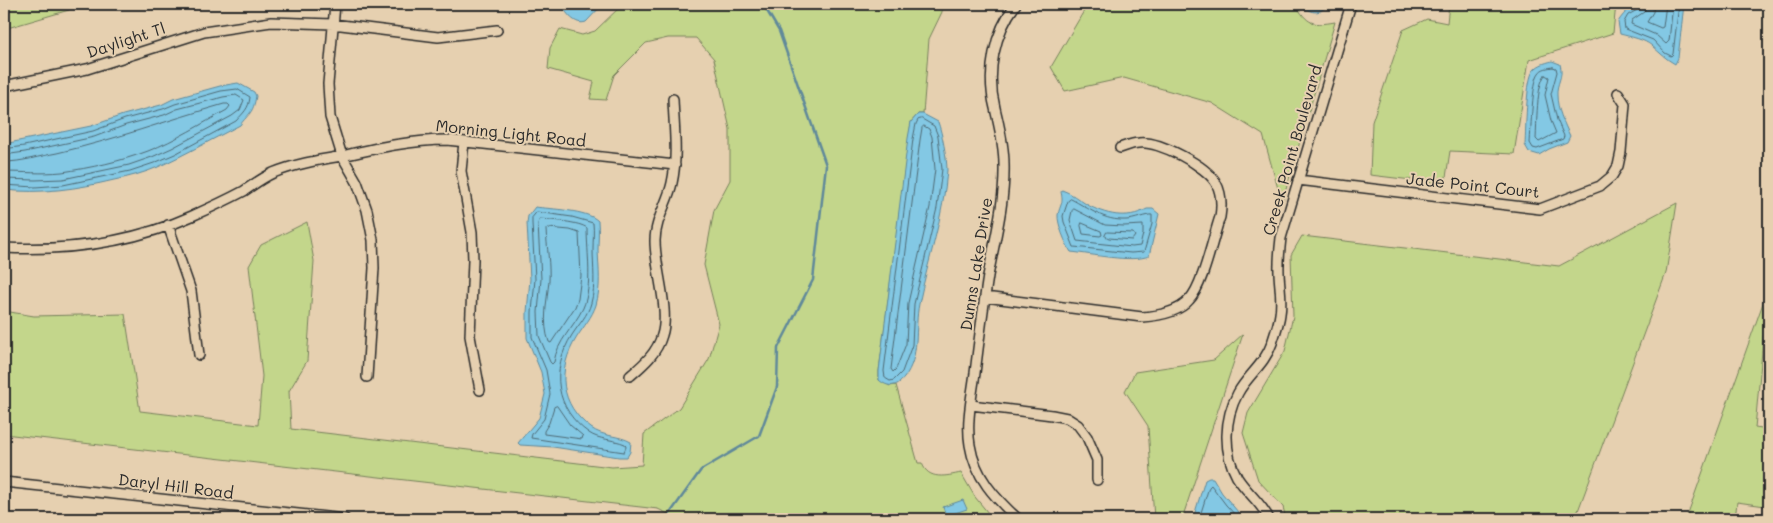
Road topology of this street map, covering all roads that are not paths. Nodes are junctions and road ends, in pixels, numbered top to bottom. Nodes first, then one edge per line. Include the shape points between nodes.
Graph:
1 (335, 4) edge
2 (1016, 4) edge
3 (1351, 4) edge
4 (333, 24) junction
5 (497, 30) dead end
6 (4, 86) edge
7 (1618, 93) dead end
8 (673, 99) dead end
9 (464, 142) junction
10 (1120, 148) dead end
11 (342, 156) junction
12 (675, 165) junction
13 (1298, 180) junction
14 (168, 225) junction
15 (4, 248) edge
16 (985, 297) junction
17 (199, 355) dead end
18 (630, 376) dead end
19 (367, 377) dead end
20 (480, 390) dead end
21 (971, 405) junction
22 (1097, 480) dead end
23 (4, 482) edge
24 (345, 519) edge
25 (1018, 519) edge
26 (1270, 519) edge

1 - 4 street
2 - 16 street, Dunns Lake Drive via 999,36 991,74 1004,162 997,237
3 - 13 street, Creek Point Boulevard
4 - 5 street, Daylight Tl via 438,37
4 - 6 street, Daylight Tl via 271,22 204,32 87,69
4 - 11 street via 328,84 330,117
7 - 13 street, Jade Point Court via 1625,104 1621,152 1612,176 1600,186 1540,209
8 - 12 street
9 - 11 street, Morning Light Road via 426,140
9 - 12 street, Morning Light Road
9 - 20 street via 461,171 472,232 473,260 470,336
10 - 16 street via 1140,142 1175,151 1216,182 1221,200 1220,217 1197,289 1189,301 1179,308 1142,317
11 - 14 street, Morning Light Road via 294,165 271,174 244,191
11 - 19 street via 357,182 373,240
12 - 18 street via 655,239 665,319 663,334 658,348
13 - 26 street, Creek Point Boulevard via 1281,238 1280,313 1272,346 1258,370 1238,392 1227,428 1227,445 1238,478
14 - 15 street, Morning Light Road via 110,242
14 - 17 street via 191,291
16 - 21 street, Dunns Lake Drive
21 - 22 street via 1067,418 1087,436 1097,460
21 - 25 street, Dunns Lake Drive via 969,436 975,466 986,486
23 - 24 street, Daryl Hill Road

